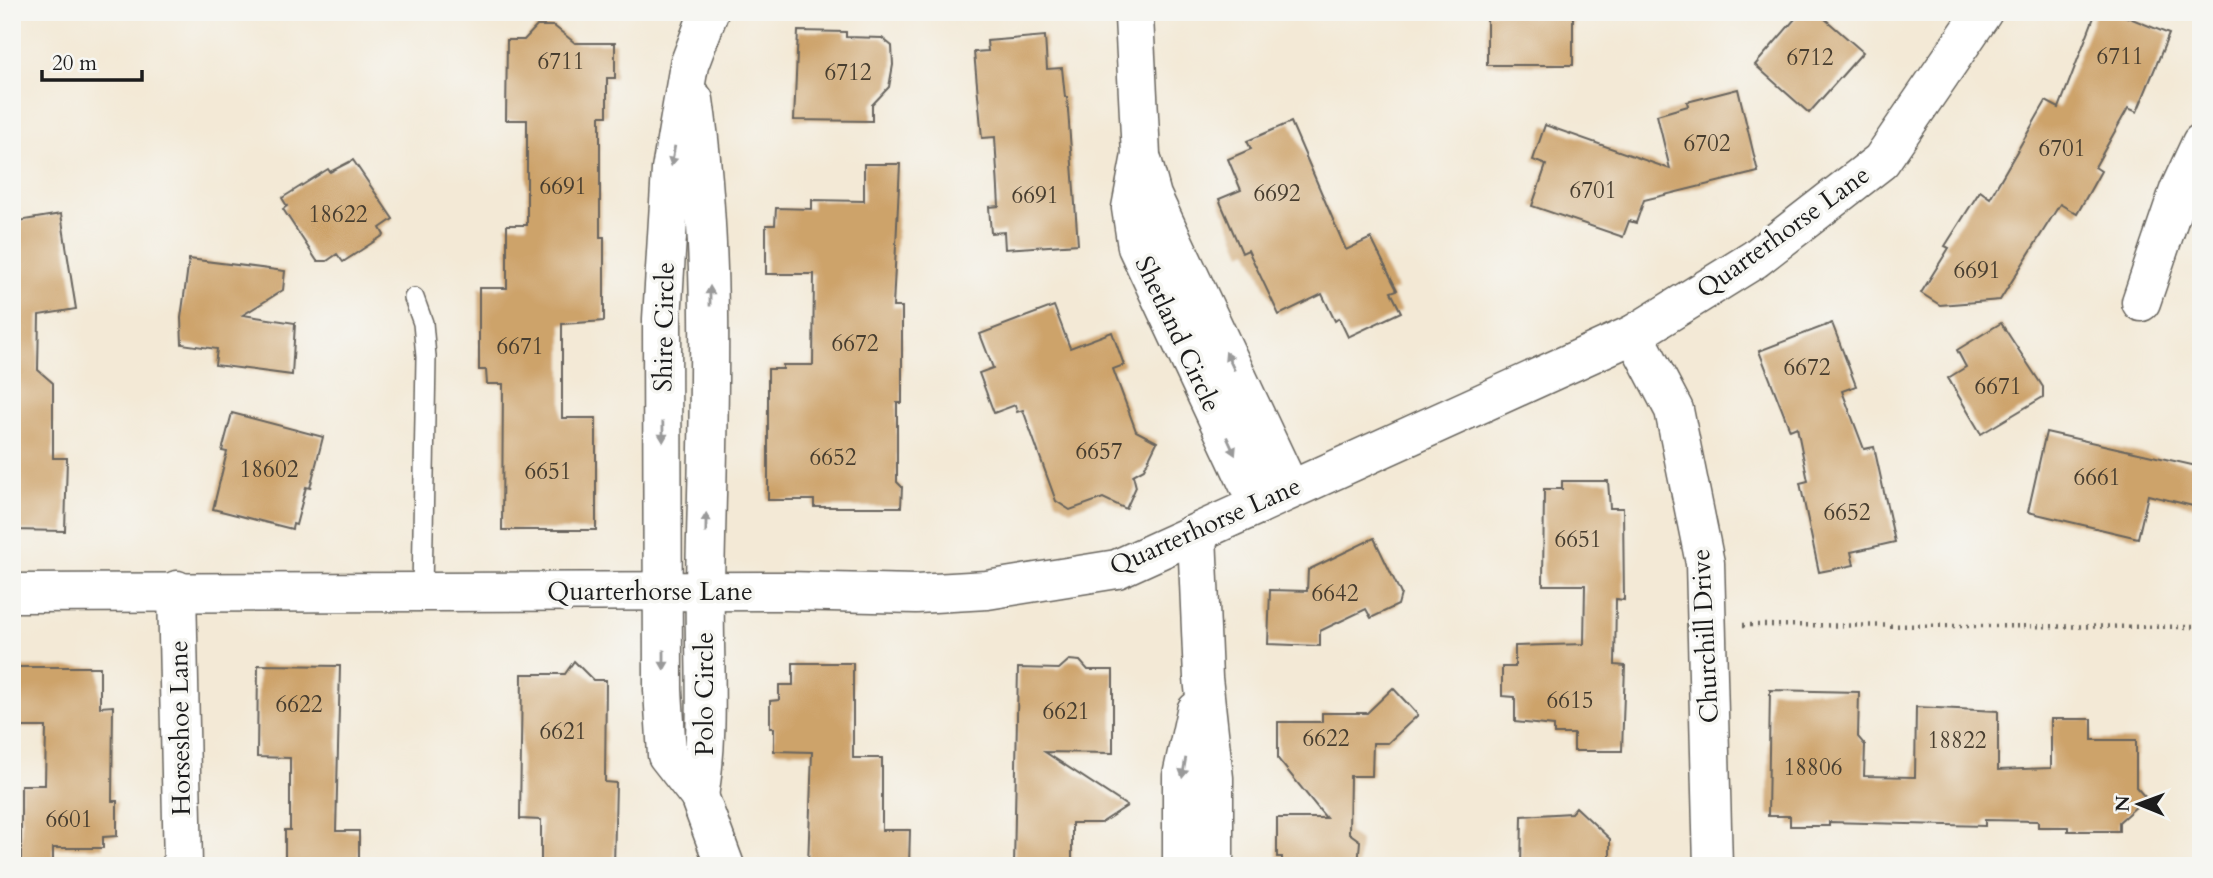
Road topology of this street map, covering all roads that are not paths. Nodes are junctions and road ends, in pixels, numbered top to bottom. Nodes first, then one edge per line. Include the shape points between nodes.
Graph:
1 (709, 12) edge
2 (1983, 12) edge
3 (1134, 16) dead end
4 (689, 65) junction
5 (2201, 143) edge
6 (414, 298) dead end
7 (2141, 302) dead end
8 (1634, 334) junction
9 (1274, 497) junction
10 (1197, 534) junction
11 (177, 590) junction
12 (422, 592) junction
13 (664, 592) junction
14 (705, 592) junction
15 (12, 593) edge
16 (1203, 678) junction
17 (699, 796) junction
18 (183, 866) edge
19 (725, 866) edge
20 (1182, 866) edge
21 (1214, 866) edge
22 (1713, 866) edge

1 - 4 street, Shire Circle
2 - 8 street, Quarterhorse Lane via 1881,161 1755,259
3 - 9 street, Shetland Circle via 1141,155 1152,196
4 -> 13 street, Shire Circle via 671,170 662,319
14 -> 4 street, Shire Circle via 710,262 704,169
5 - 7 street via 2179,190
6 - 12 lane via 423,323 426,357
8 - 9 street, Quarterhorse Lane
8 - 22 street, Churchill Drive via 1674,410 1705,564
9 - 10 street, Quarterhorse Lane
10 - 14 street, Quarterhorse Lane via 1117,569 987,590
10 - 16 street
11 - 12 street, Quarterhorse Lane
11 - 15 street, Quarterhorse Lane
11 - 18 street, Horseshoe Lane
12 - 13 street, Quarterhorse Lane
13 - 14 street, Quarterhorse Lane
13 -> 17 street, Polo Circle via 667,755
14 - 17 street, Polo Circle via 707,752
16 -> 20 street via 1182,776
16 - 21 street via 1214,778
17 - 19 street, Polo Circle

